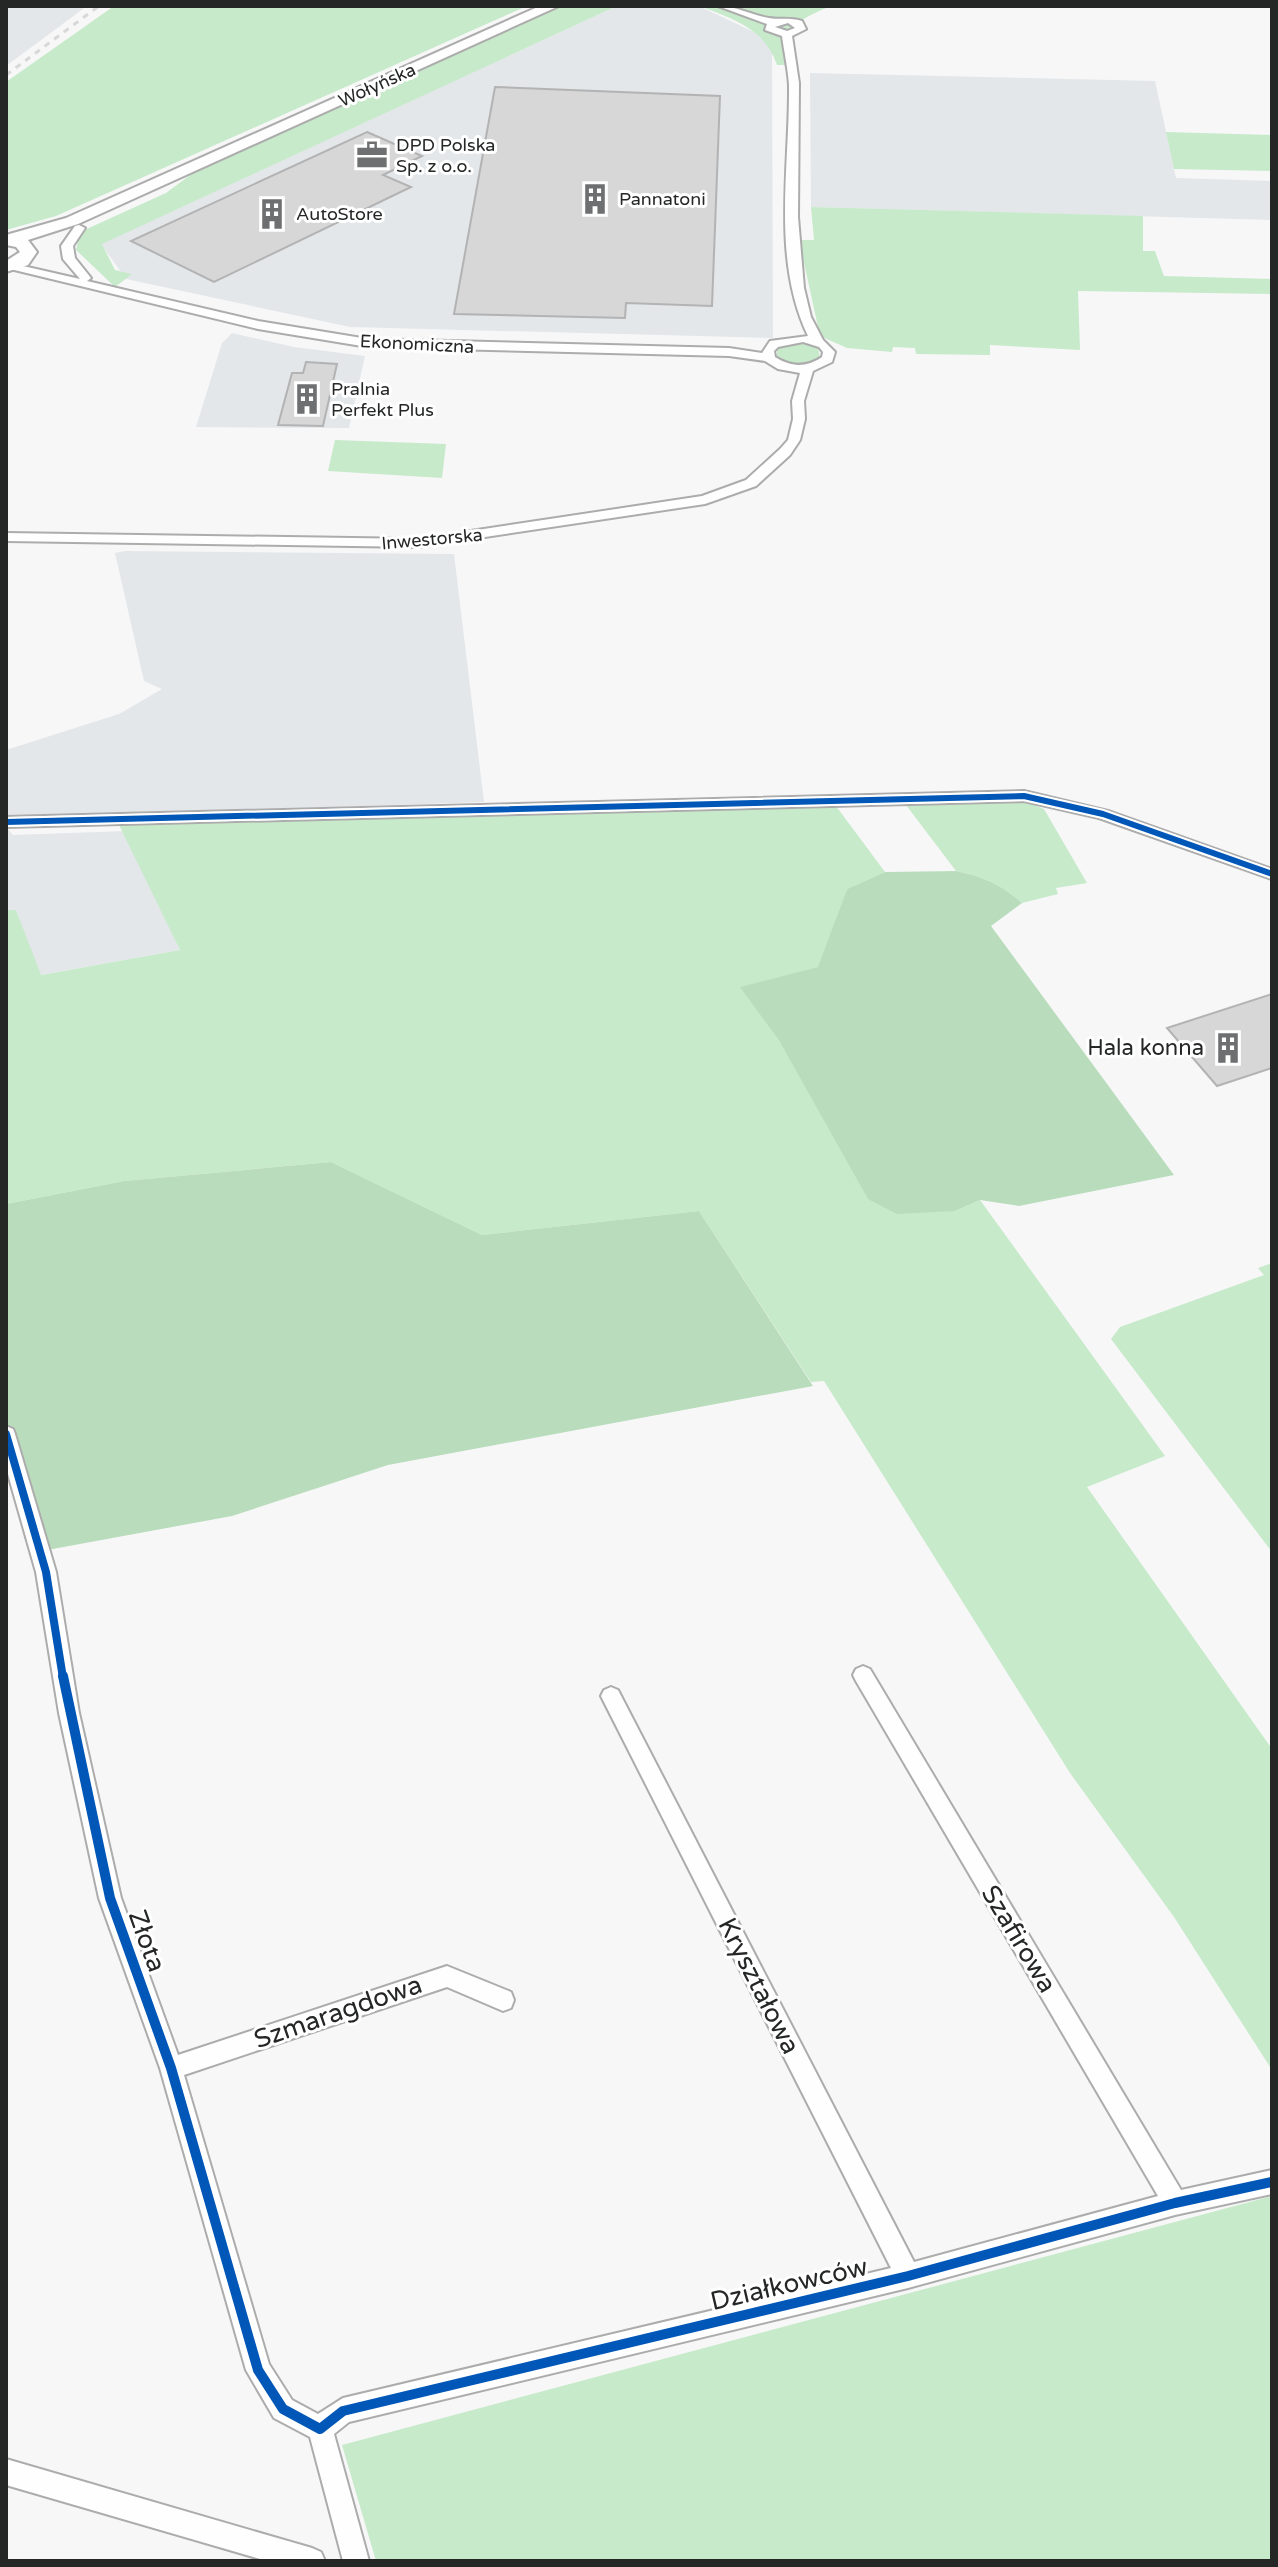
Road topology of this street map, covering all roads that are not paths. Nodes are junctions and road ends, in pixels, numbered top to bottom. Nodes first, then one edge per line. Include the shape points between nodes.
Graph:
1 (552, 6) edge
2 (723, 6) edge
3 (201, 163) junction
4 (79, 228) junction
5 (8, 240) edge
6 (17, 263) edge
7 (85, 278) junction
8 (111, 289) junction
9 (804, 318) junction
10 (795, 338) junction
11 (817, 341) junction
12 (770, 353) junction
13 (783, 367) junction
14 (807, 369) junction
15 (798, 401) junction
16 (6, 537) edge
17 (6, 822) edge
18 (1272, 874) edge
19 (6, 1434) edge
20 (863, 1675) dead end
21 (611, 1696) dead end
22 (503, 2000) dead end
23 (171, 2068) junction
24 (1272, 2182) edge
25 (1175, 2203) junction
26 (908, 2276) junction
27 (320, 2429) junction
28 (6, 2472) edge
29 (312, 2561) edge
30 (356, 2561) edge

1 - 3 main road, Wołyńska
2 - 9 street via 771,22 770,30 787,34 794,79 794,239
3 - 4 main road, Wołyńska via 166,190
3 - 5 main road, Wołyńska via 72,221
4 - 6 main road, Wołyńska via 43,242
4 - 7 street via 67,246 69,259
5 - 6 main road via 27,247
6 - 7 street, Ekonomiczna
6 - 8 street, Ekonomiczna
7 - 8 street, Ekonomiczna
8 - 12 street, Ekonomiczna via 258,325 368,343
9 - 10 street
9 - 11 street
10 - 11 street
10 - 12 street
11 - 14 street, Inwestorska via 829,356
12 - 13 street
13 - 14 street
13 - 15 street, Inwestorska
14 - 15 street, Inwestorska
15 - 16 street, Inwestorska via 794,440 785,452 751,483 705,500 418,543
17 - 18 street via 1024,796 1103,814
19 - 23 street, Złota via 46,1572 69,1713 110,1898
20 - 25 street, Szafirowa
21 - 26 street, Kryształowa
22 - 23 street, Szmaragdowa via 447,1976
23 - 27 street, Złota via 258,2370 283,2409
24 - 25 street, Działkowców
25 - 26 street, Działkowców
26 - 27 street, Działkowców via 343,2411
27 - 30 street
28 - 29 street

